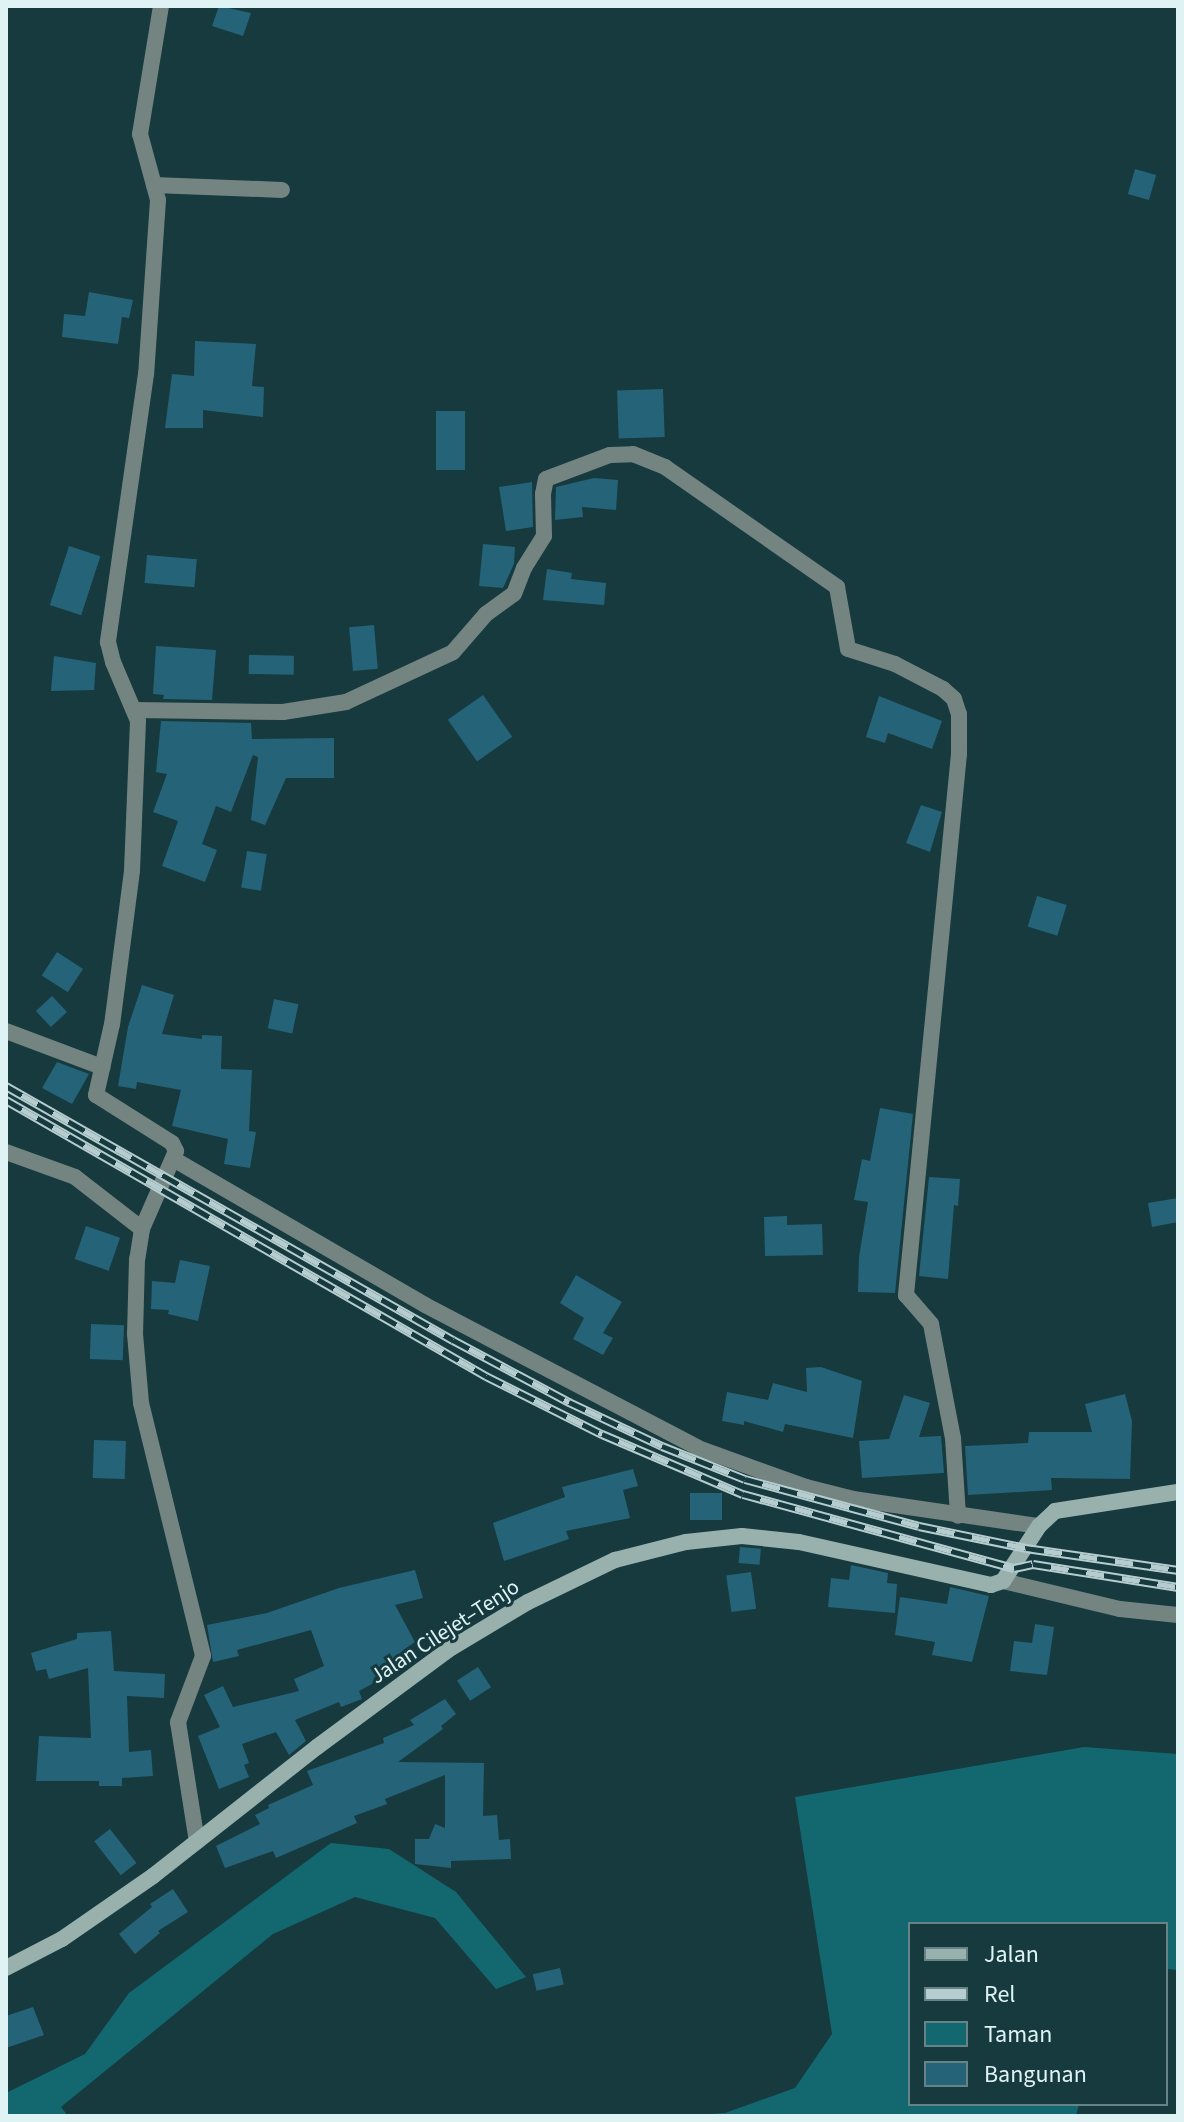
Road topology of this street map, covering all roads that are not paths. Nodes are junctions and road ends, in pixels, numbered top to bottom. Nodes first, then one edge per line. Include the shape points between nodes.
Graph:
1 (161, 6) edge
2 (154, 185) junction
3 (282, 190) dead end
4 (135, 710) junction
5 (6, 1031) edge
6 (102, 1067) junction
7 (6, 1152) edge
8 (175, 1160) junction
9 (142, 1229) junction
10 (1178, 1492) edge
11 (958, 1516) junction
12 (1039, 1526) junction
13 (1003, 1581) junction
14 (1178, 1615) edge
15 (197, 1842) junction
16 (6, 1968) edge

1 - 2 street via 140,134
2 - 3 street
2 - 4 street via 158,214 146,374 108,642
4 - 6 street via 132,871
4 - 11 street via 283,712 333,705 371,693 453,652 486,614 514,594 544,536 546,479 610,455 633,454 665,467 837,587 848,649 895,664 954,699 959,754 906,1295 931,1324 953,1438
5 - 6 street
6 - 8 street via 96,1095 172,1143
7 - 9 street via 75,1177
8 - 9 street
8 - 11 street via 425,1305 698,1448 829,1493
9 - 15 street via 135,1286 141,1403 203,1656 178,1722 177,1739
10 - 12 main road via 1063,1508
11 - 12 street
12 - 13 main road
13 - 14 street via 1120,1609
13 - 15 main road, Jalan Cilejet–Tenjo via 985,1585 799,1542 742,1536 686,1542 615,1560 528,1602 448,1650
15 - 16 main road, Jalan Cilejet–Tenjo via 62,1939

